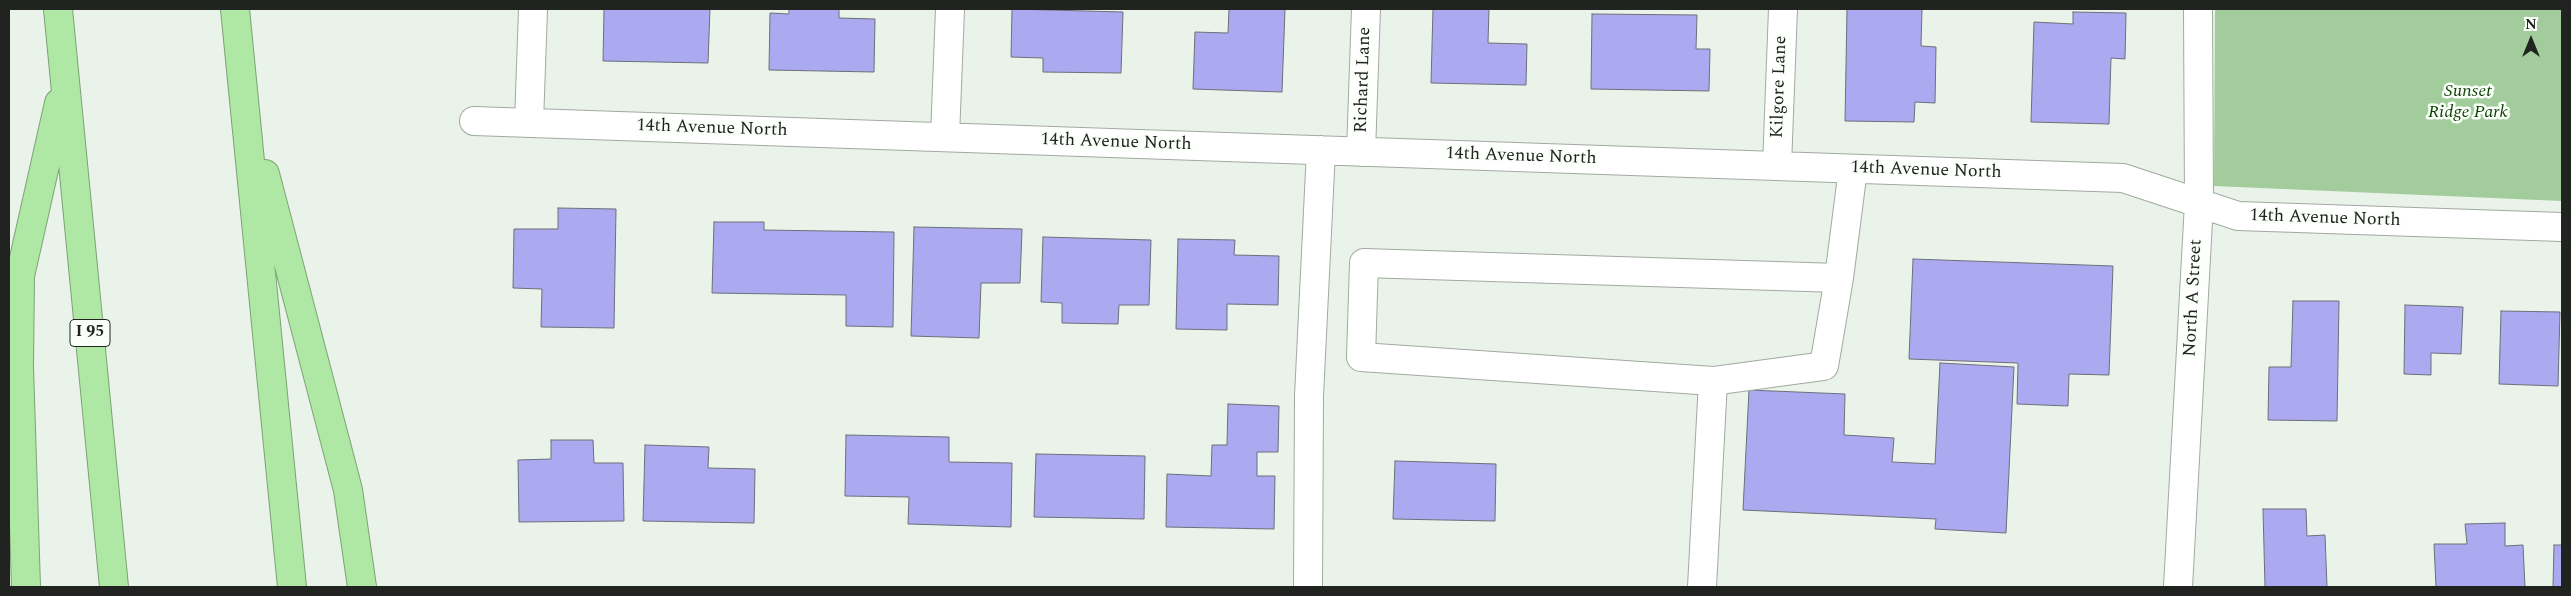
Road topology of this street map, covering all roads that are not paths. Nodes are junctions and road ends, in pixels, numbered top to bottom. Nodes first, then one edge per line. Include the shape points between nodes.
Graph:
1 (58, 9) edge
2 (235, 9) edge
3 (533, 9) edge
4 (950, 9) edge
5 (1366, 9) edge
6 (1783, 9) edge
7 (2198, 9) edge
8 (65, 80) junction
9 (243, 93) junction
10 (474, 121) dead end
11 (529, 123) junction
12 (945, 137) junction
13 (1321, 150) junction
14 (1361, 152) junction
15 (1777, 166) junction
16 (1853, 169) junction
17 (2199, 203) junction
18 (2562, 227) edge
19 (1839, 278) junction
20 (1713, 380) junction
21 (26, 587) edge
22 (114, 587) edge
23 (292, 587) edge
24 (362, 587) edge
25 (1308, 587) edge
26 (1702, 587) edge
27 (2178, 587) edge

1 - 8 highway, I 95
2 - 9 highway
3 - 11 street
4 - 12 street
5 - 14 street, Richard Lane
6 - 15 street, Kilgore Lane
7 - 17 street, North A Street
8 - 21 highway via 20,276 19,367
8 - 22 highway, I 95
9 - 23 highway
9 - 24 highway via 348,490
10 - 11 street, 14th Avenue North
11 - 12 street, 14th Avenue North
12 - 13 street, 14th Avenue North
13 - 14 street, 14th Avenue North
13 - 25 street via 1309,396
14 - 15 street, 14th Avenue North
15 - 16 street, 14th Avenue North
16 - 17 street, 14th Avenue North via 2123,178
16 - 19 street
17 - 18 street, 14th Avenue North via 2238,216
17 - 27 street, North A Street
19 - 20 street via 1824,366
19 - 20 street via 1364,263 1361,356
20 - 26 street

